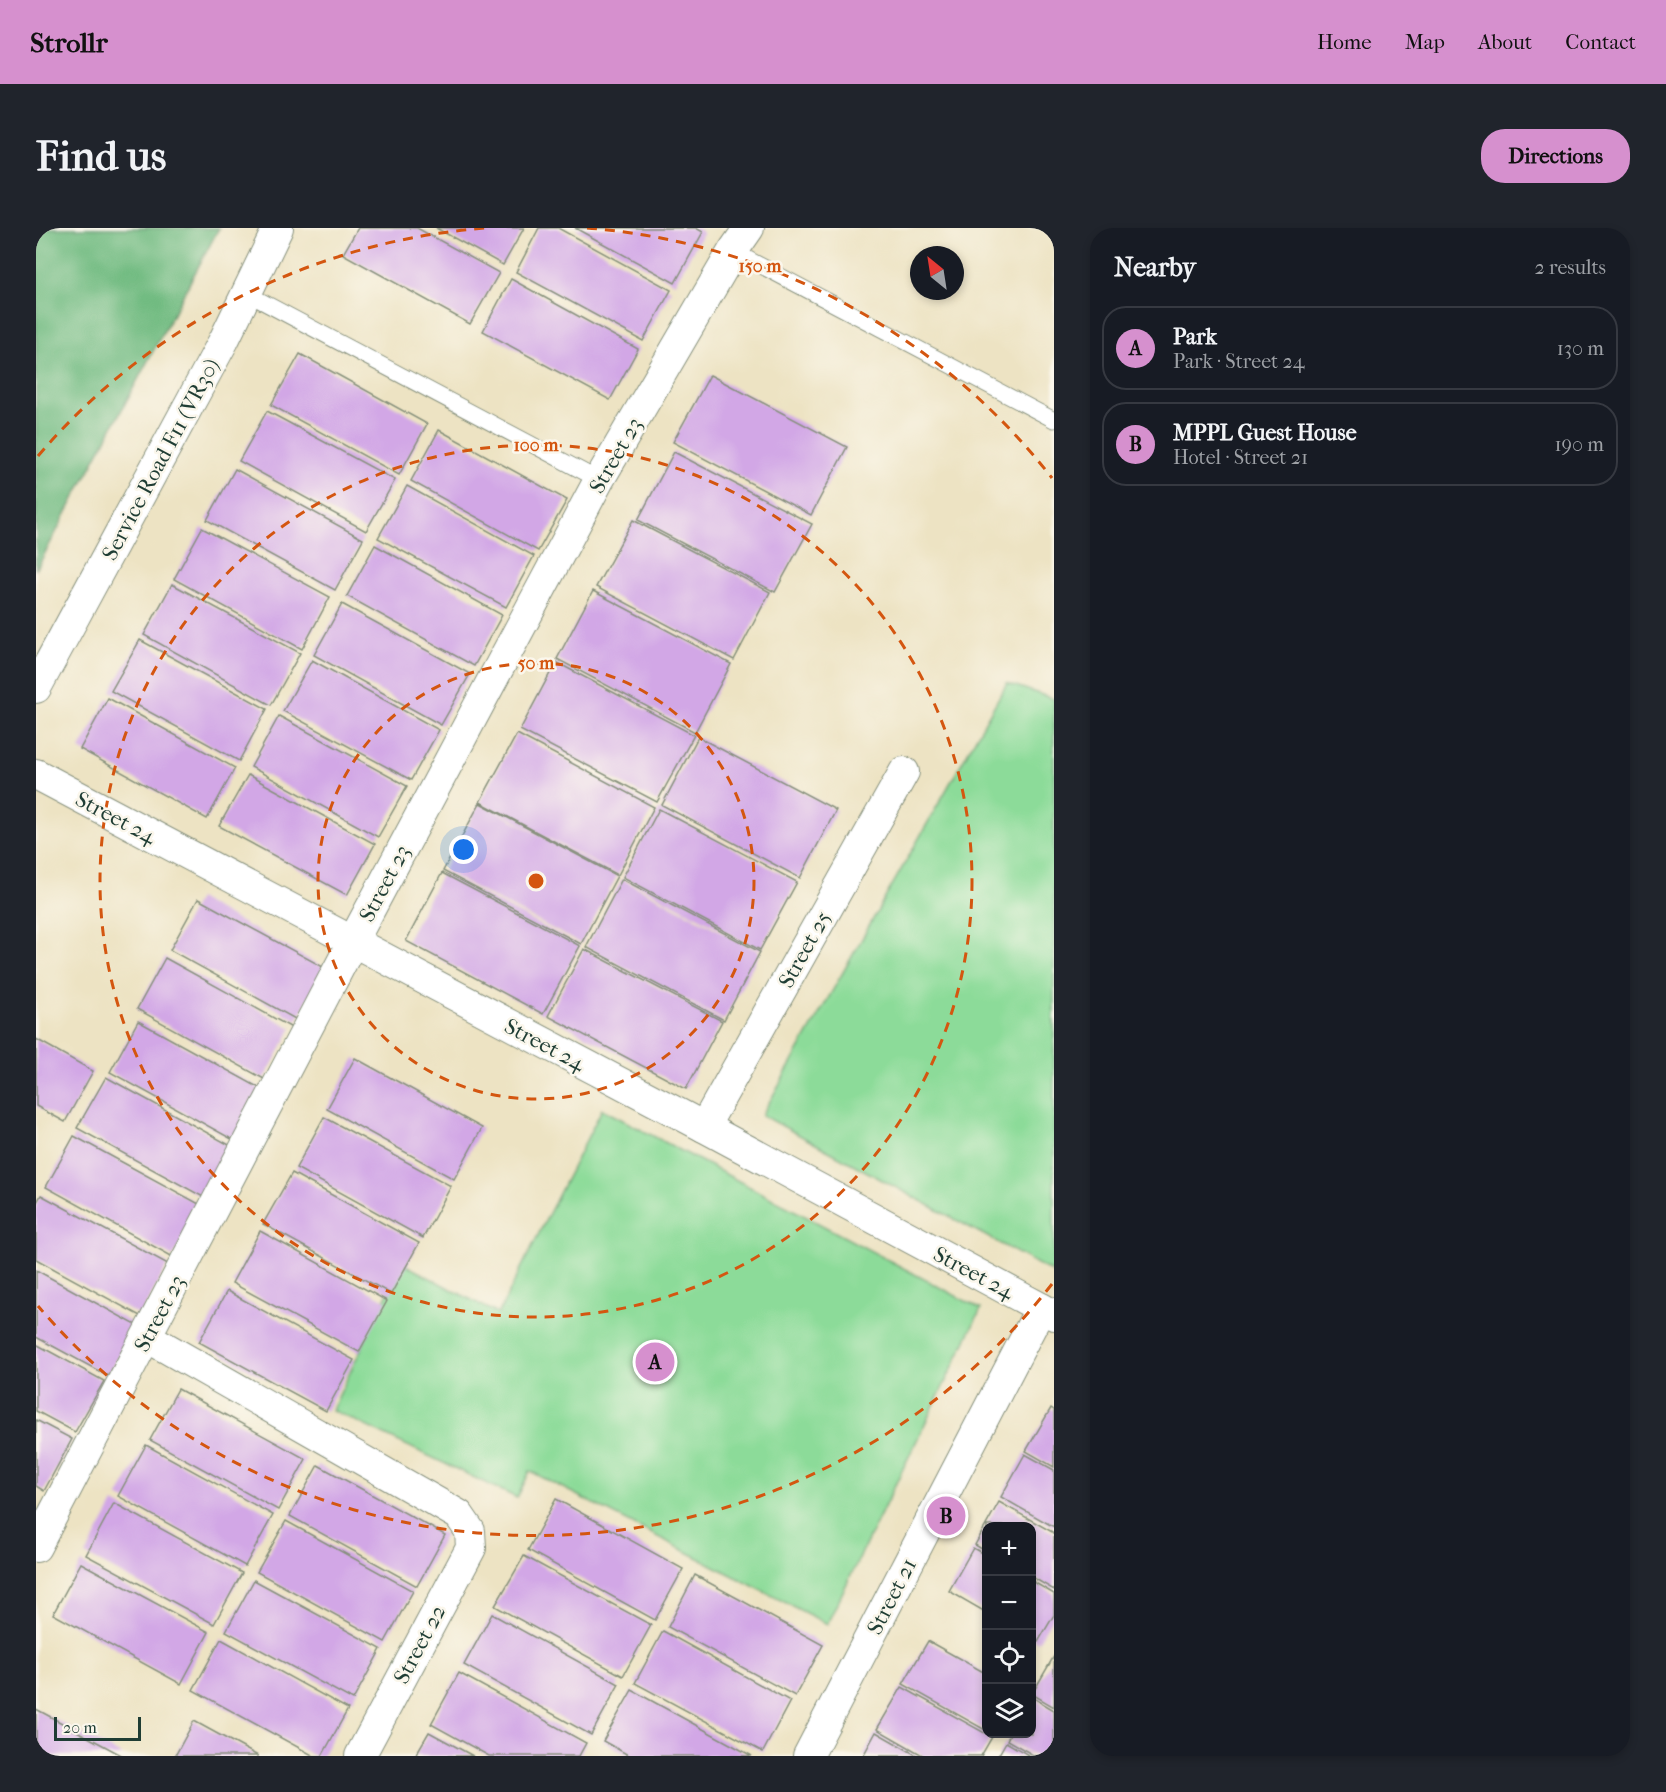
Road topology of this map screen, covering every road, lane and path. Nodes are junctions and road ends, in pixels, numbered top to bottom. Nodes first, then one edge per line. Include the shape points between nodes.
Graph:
1 (278, 228) edge
2 (741, 240) edge
3 (246, 293) junction
4 (1054, 420) edge
5 (599, 480) junction
6 (36, 688) edge
7 (904, 772) dead end
8 (36, 774) edge
9 (352, 943) junction
10 (704, 1127) junction
11 (1047, 1311) edge
12 (147, 1336) junction
13 (36, 1547) edge
14 (360, 1756) edge
15 (808, 1756) edge

1 - 3 street, Service Road F11 (VR30)
2 - 4 lane
2 - 5 street, Street 23
3 - 5 lane
3 - 6 street, Service Road F11 (VR30)
5 - 9 street, Street 23
7 - 10 street, Street 25
8 - 9 street, Street 24
9 - 10 street, Street 24
9 - 12 street, Street 23
10 - 11 street, Street 24
11 - 15 street, Street 21
12 - 13 street, Street 23
12 - 14 street, Street 22 via 459,1515 470,1531 471,1548

